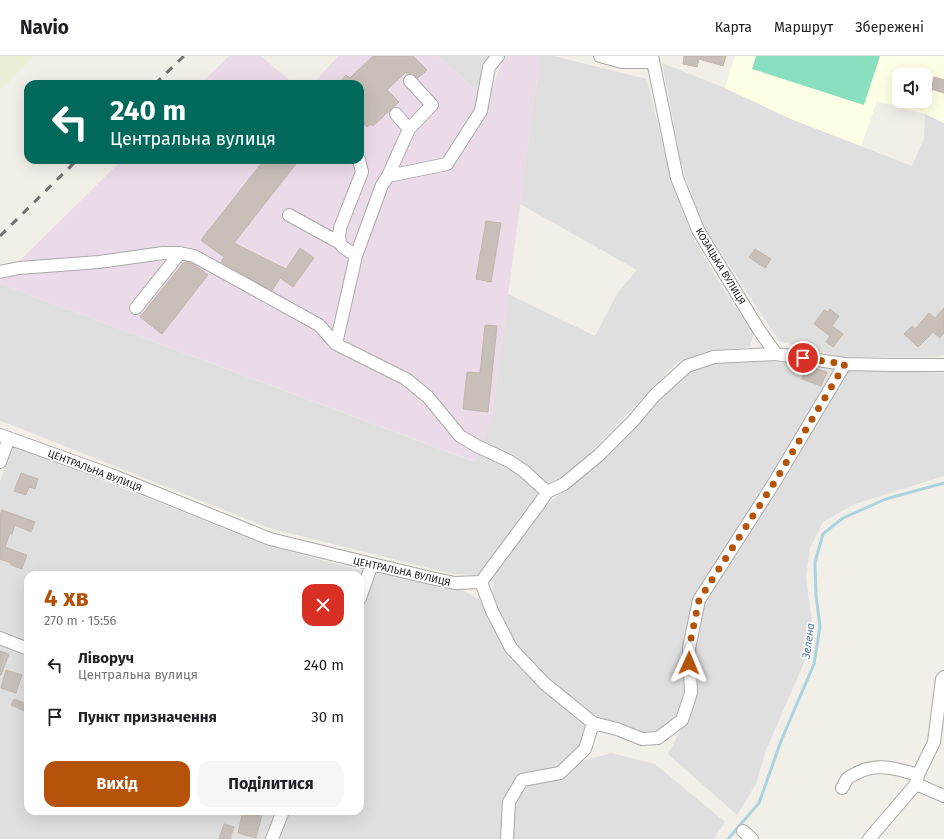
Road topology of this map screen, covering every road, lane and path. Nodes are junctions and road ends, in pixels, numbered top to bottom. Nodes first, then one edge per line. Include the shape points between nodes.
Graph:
1 (498, 56) edge
2 (600, 56) edge
3 (653, 59) edge
4 (410, 81) dead end
5 (396, 114) dead end
6 (409, 129) junction
7 (360, 164) edge
8 (388, 176) junction
9 (289, 215) dead end
10 (340, 242) junction
11 (180, 253) junction
12 (356, 256) junction
13 (0, 272) edge
14 (136, 308) dead end
15 (336, 344) junction
16 (776, 354) junction
17 (845, 364) junction
18 (944, 364) edge
19 (4, 437) edge
20 (0, 462) edge
21 (547, 492) junction
22 (372, 564) junction
23 (481, 582) junction
24 (364, 587) edge
25 (0, 638) edge
26 (24, 647) edge
27 (944, 677) edge
28 (593, 723) junction
29 (917, 779) junction
30 (842, 788) dead end
31 (944, 796) edge
32 (281, 815) edge
33 (272, 839) edge
34 (507, 839) edge
35 (869, 839) edge

1 - 8 street via 489,67 481,111 447,164
2 - 3 street via 622,62
3 - 16 street, КОЗАЦЬКА ВУЛИЦЯ via 677,178 698,230
4 - 6 street via 432,105
5 - 6 street
6 - 8 street
7 - 10 street via 362,172 340,228
8 - 12 street via 382,185
9 - 10 street
10 - 12 street
11 - 13 street
11 - 14 street
11 - 15 street via 194,256 319,325
12 - 15 street
15 - 21 street via 406,378 428,397 460,436 509,461
16 - 17 street
16 - 21 street via 714,357 687,366 654,396 599,455 564,484
17 - 18 street
17 - 28 street via 774,483 699,600 689,648 690,693 682,720 658,738 642,739
19 - 20 street
19 - 22 street, ЦЕНТРАЛЬНА ВУЛИЦЯ via 114,476 270,539
21 - 23 street
22 - 23 street, ЦЕНТРАЛЬНА ВУЛИЦЯ via 455,583
22 - 24 street
23 - 28 street via 492,612 511,648 544,684
25 - 26 street
27 - 29 street via 934,742
28 - 34 street via 585,749 560,773 522,780 509,802
29 - 30 street via 904,770 876,766 848,778
29 - 31 street
29 - 35 street
32 - 33 street

